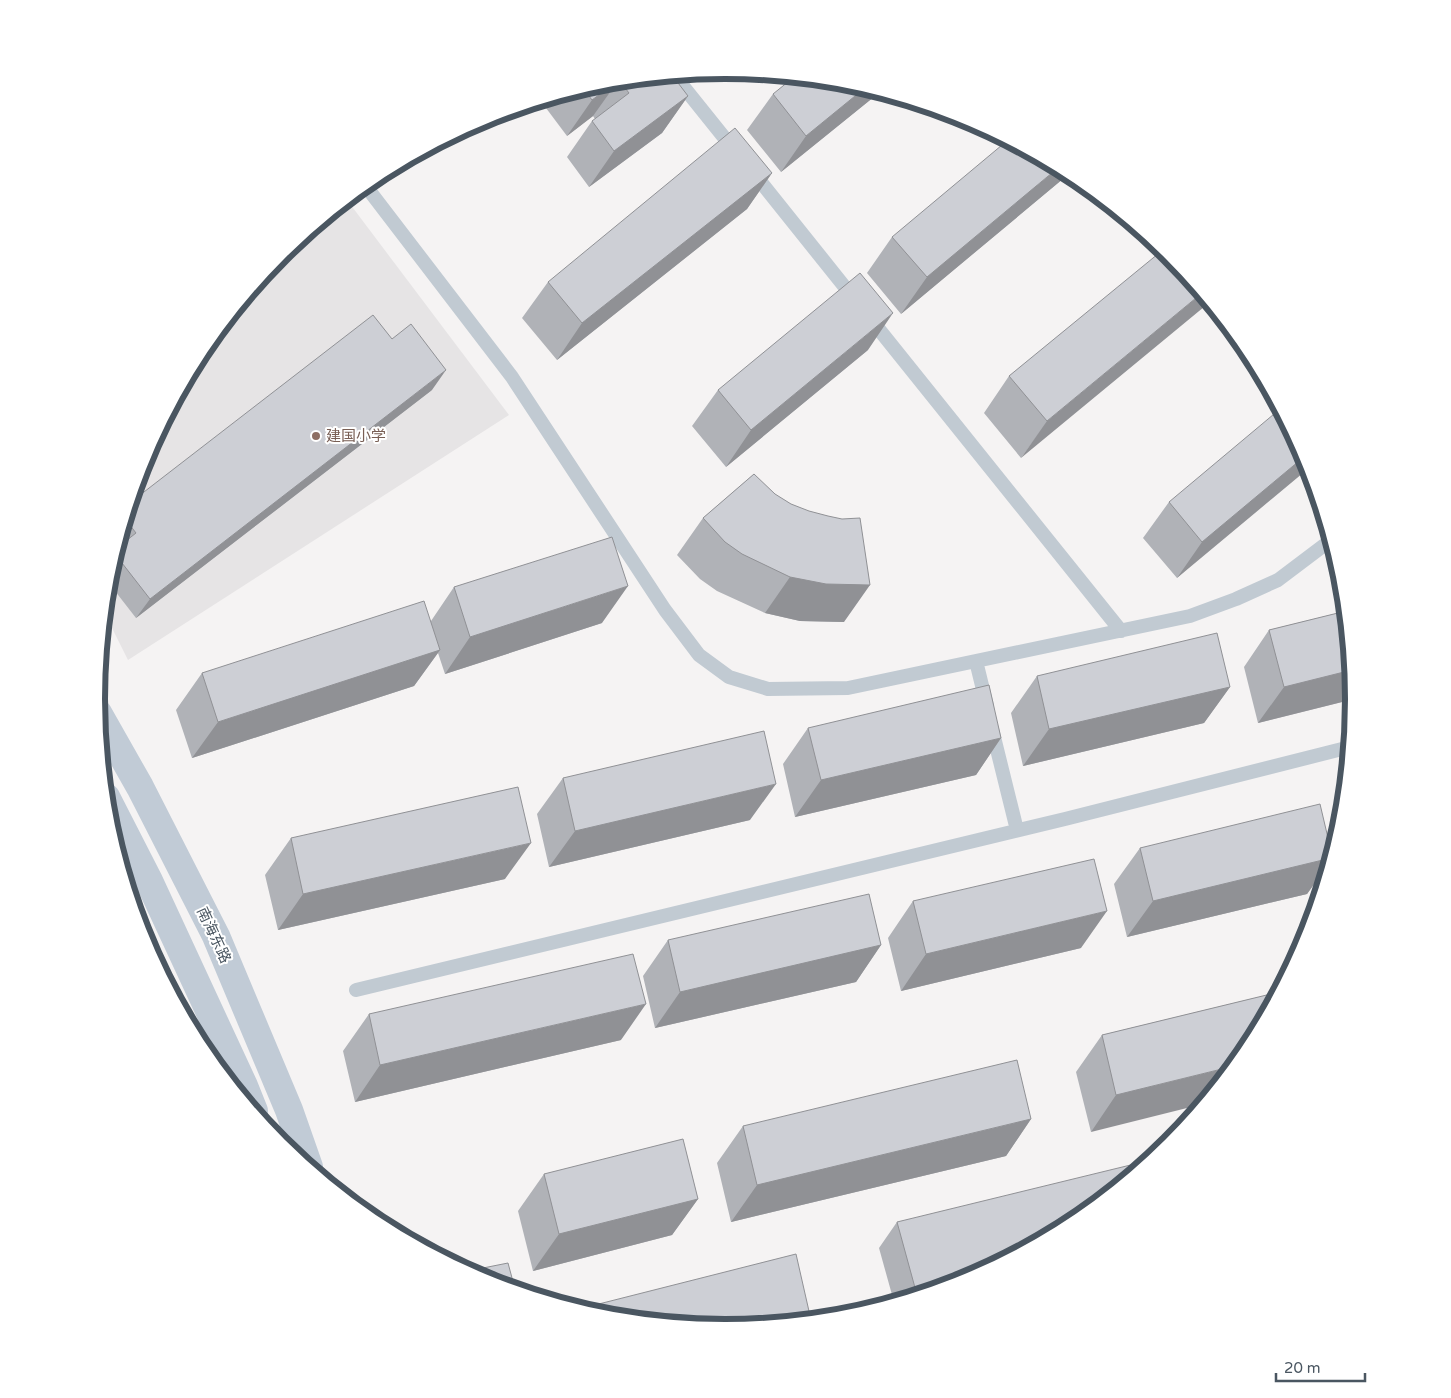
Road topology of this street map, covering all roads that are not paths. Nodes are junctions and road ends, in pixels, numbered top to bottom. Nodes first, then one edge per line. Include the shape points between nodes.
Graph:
1 (679, 81) edge
2 (370, 191) edge
3 (1326, 544) edge
4 (1121, 630) junction
5 (976, 661) junction
6 (106, 728) edge
7 (1343, 749) edge
8 (117, 819) edge
9 (1017, 830) junction
10 (356, 990) dead end
11 (247, 1094) edge
12 (304, 1154) edge

1 - 4 lane
2 - 5 lane via 512,377 664,610 699,655 729,676 768,688 848,688
3 - 4 lane via 1278,580 1236,599 1190,616
4 - 5 lane
5 - 9 lane
6 - 12 street, 南海东路 via 216,936
7 - 9 lane
8 - 11 street
9 - 10 lane

